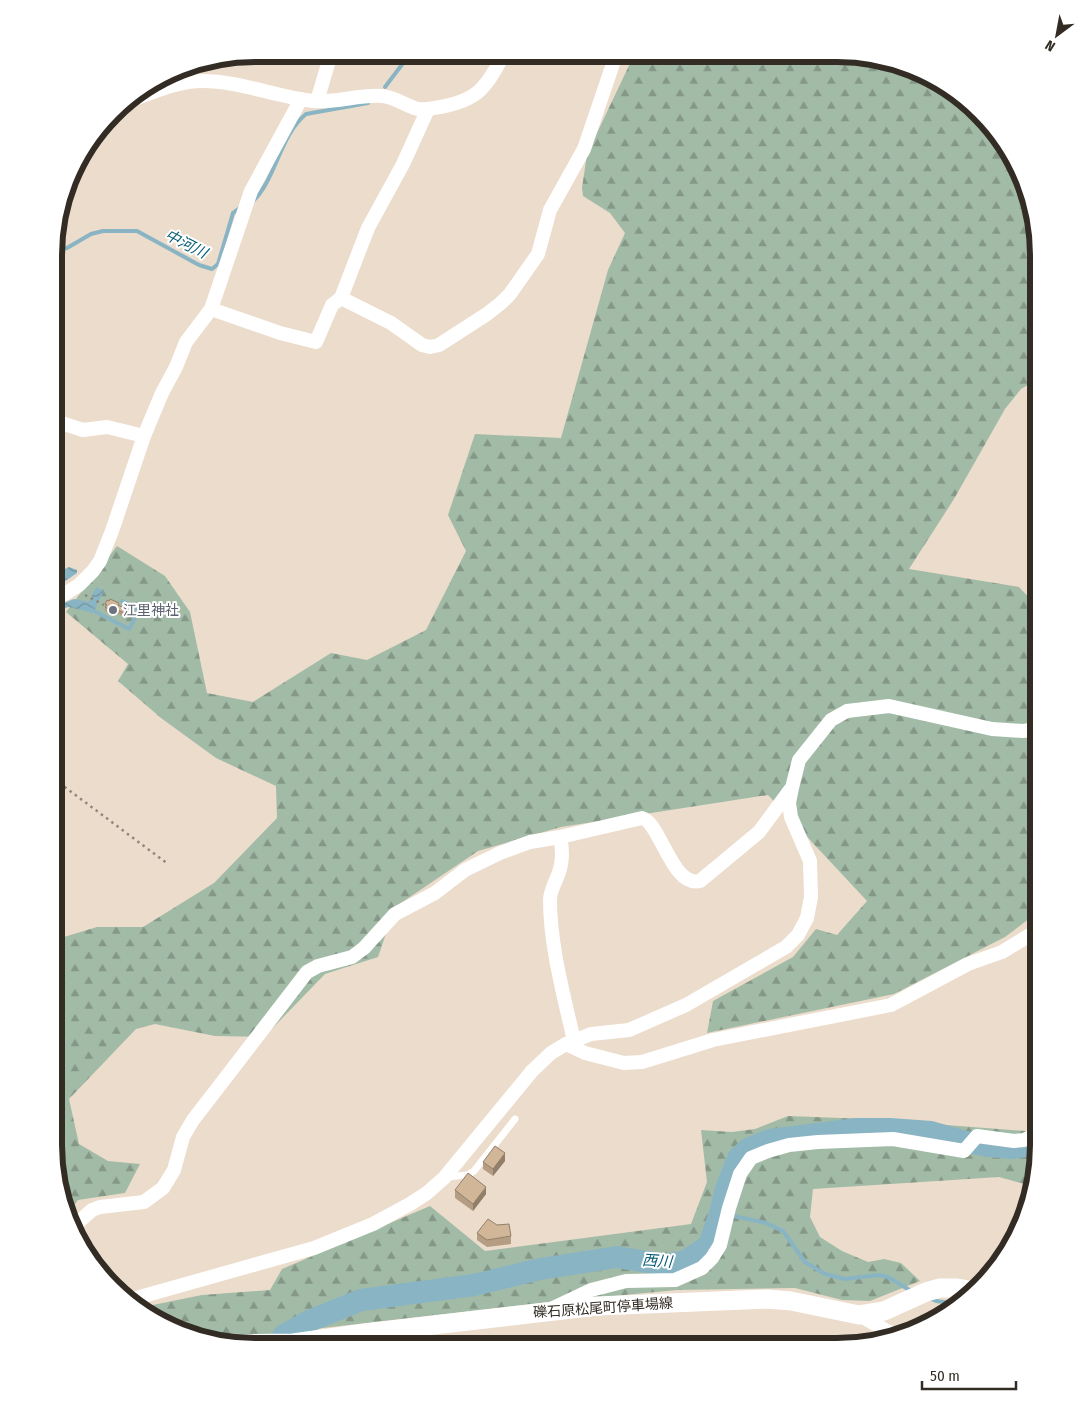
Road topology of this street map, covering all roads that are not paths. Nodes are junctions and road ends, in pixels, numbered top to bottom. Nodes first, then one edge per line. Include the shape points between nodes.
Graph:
1 (329, 62) edge
2 (500, 62) edge
3 (614, 62) edge
4 (150, 94) edge
5 (301, 99) junction
6 (317, 101) junction
7 (428, 109) junction
8 (341, 298) junction
9 (211, 309) junction
10 (62, 423) edge
11 (144, 436) junction
12 (62, 595) edge
13 (1030, 730) edge
14 (792, 788) junction
15 (560, 837) junction
16 (1030, 935) edge
17 (570, 1042) junction
18 (516, 1119) dead end
19 (1030, 1137) edge
20 (444, 1178) junction
21 (78, 1222) edge
22 (966, 1289) edge
23 (137, 1298) edge
24 (545, 1312) junction
25 (859, 1315) junction
26 (888, 1331) edge
27 (370, 1338) edge

1 - 6 street
2 - 7 street via 475,96 458,104
3 - 8 street via 584,149 550,210 538,254 501,304 439,345 430,347
4 - 5 street via 182,83 202,81 232,83
5 - 6 street
5 - 9 street via 247,202
6 - 7 street via 382,96
7 - 8 street via 368,228
8 - 9 street via 332,305 316,342
9 - 11 street via 186,342
10 - 11 street via 83,430 107,427
11 - 12 street via 100,561 79,584
13 - 14 street via 992,729 889,706 847,711 831,720 800,760
14 - 15 street via 759,832 700,881 686,878 646,819
14 - 17 street via 789,802 792,817 810,861 811,897 807,918 798,935 786,947 686,1005 629,1030 591,1034
15 - 17 street via 562,862 552,889 550,907
15 - 21 street via 530,842 465,870 435,893 395,914 352,957 307,972 193,1120 183,1137 174,1170 163,1188 144,1202 92,1210
16 - 17 street via 1002,952 968,964 891,1005 712,1040 642,1062 624,1063 585,1053
17 - 20 street via 551,1053 532,1071
18 - 20 lane via 474,1171
19 - 24 street via 1014,1141 977,1136 964,1152 894,1139 818,1142 768,1151 751,1158 740,1174 720,1245 702,1268 674,1280 626,1281 591,1290
20 - 23 street via 410,1204 373,1224 314,1248
22 - 25 main road, 礫石原松尾町停車場線 via 940,1288 884,1310
24 - 25 main road, 礫石原松尾町停車場線 via 597,1306 767,1299
24 - 27 main road, 礫石原松尾町停車場線
25 - 26 street

